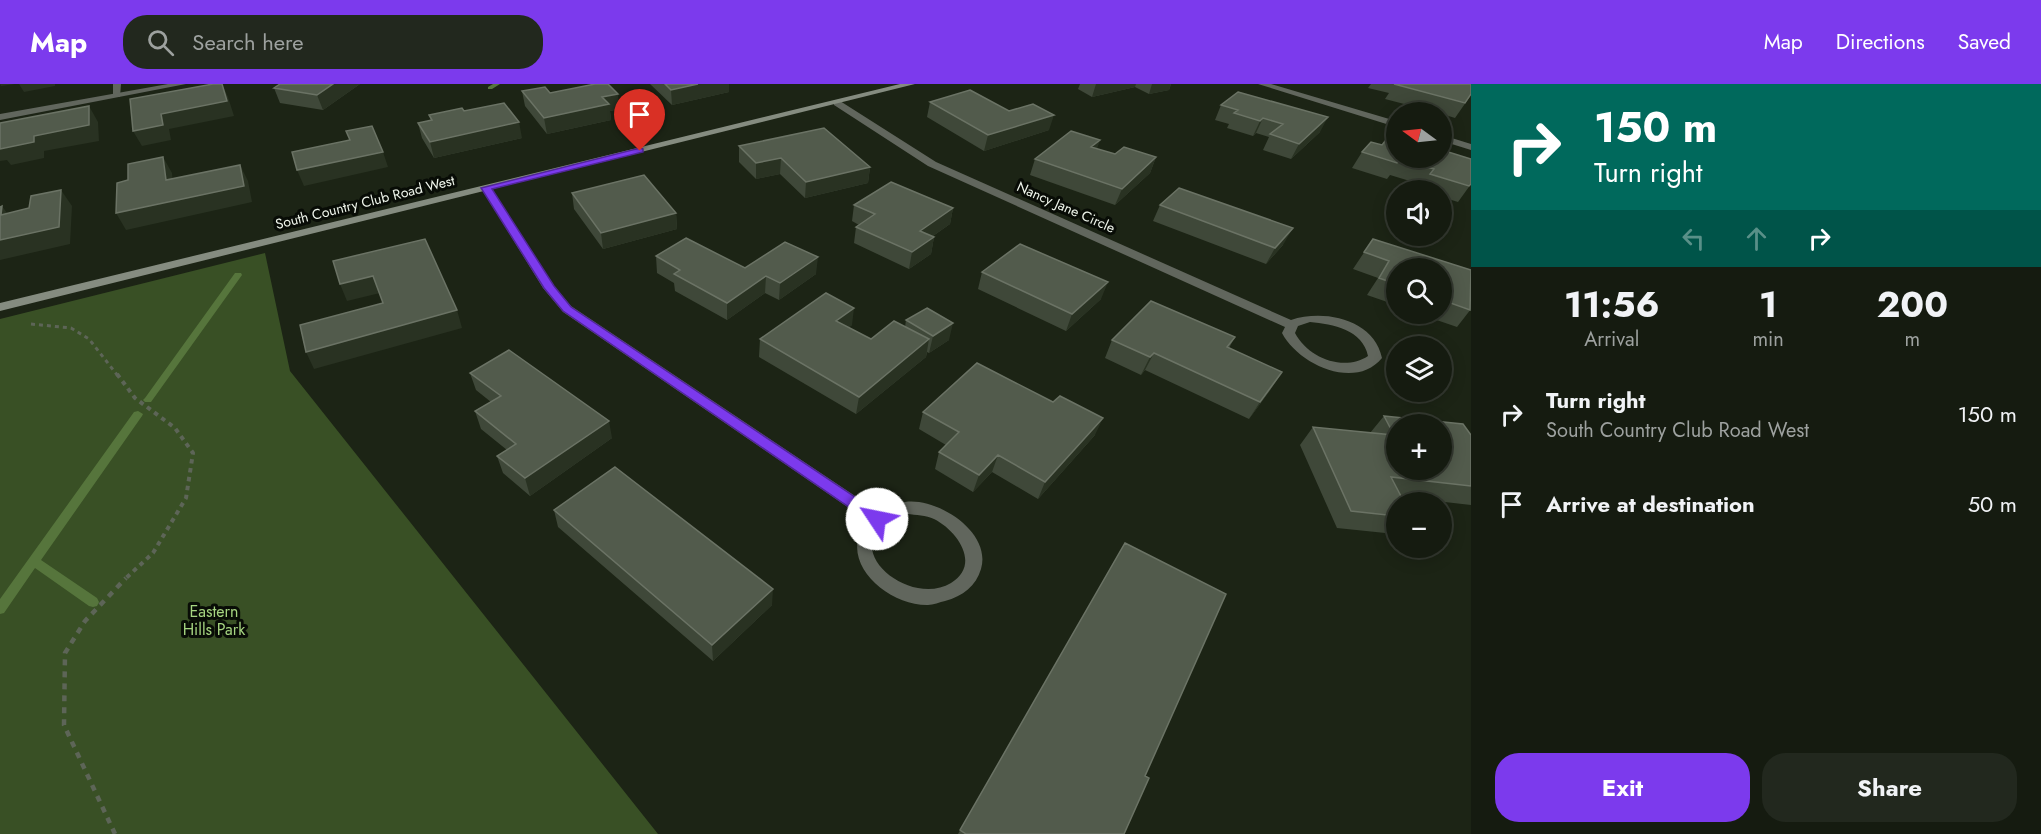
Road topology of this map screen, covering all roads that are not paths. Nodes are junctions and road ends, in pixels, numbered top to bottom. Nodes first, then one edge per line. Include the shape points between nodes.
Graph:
1 (117, 84) edge
2 (182, 84) edge
3 (912, 84) edge
4 (1262, 84) edge
5 (117, 95) junction
6 (837, 103) junction
7 (0, 117) edge
8 (1386, 121) edge
9 (1452, 141) edge
10 (1471, 147) edge
11 (486, 188) junction
12 (0, 307) edge
13 (1290, 324) junction
14 (877, 519) junction

1 - 5 street
2 - 5 street
3 - 6 street, South Country Club Road West
4 - 8 street
5 - 7 street
6 - 11 street, South Country Club Road West
6 - 13 street, Nancy Jane Circle via 932,164
9 - 10 street
11 - 12 street, South Country Club Road West
11 - 14 street via 549,288 567,309
13 - 13 street via 1288,338 1317,361 1347,368 1369,364 1375,358 1370,342 1350,327 1322,318 1298,319
14 - 14 street via 868,530 865,559 887,585 904,594 933,597 958,589 969,579 975,565 974,550 955,524 940,515 906,508

